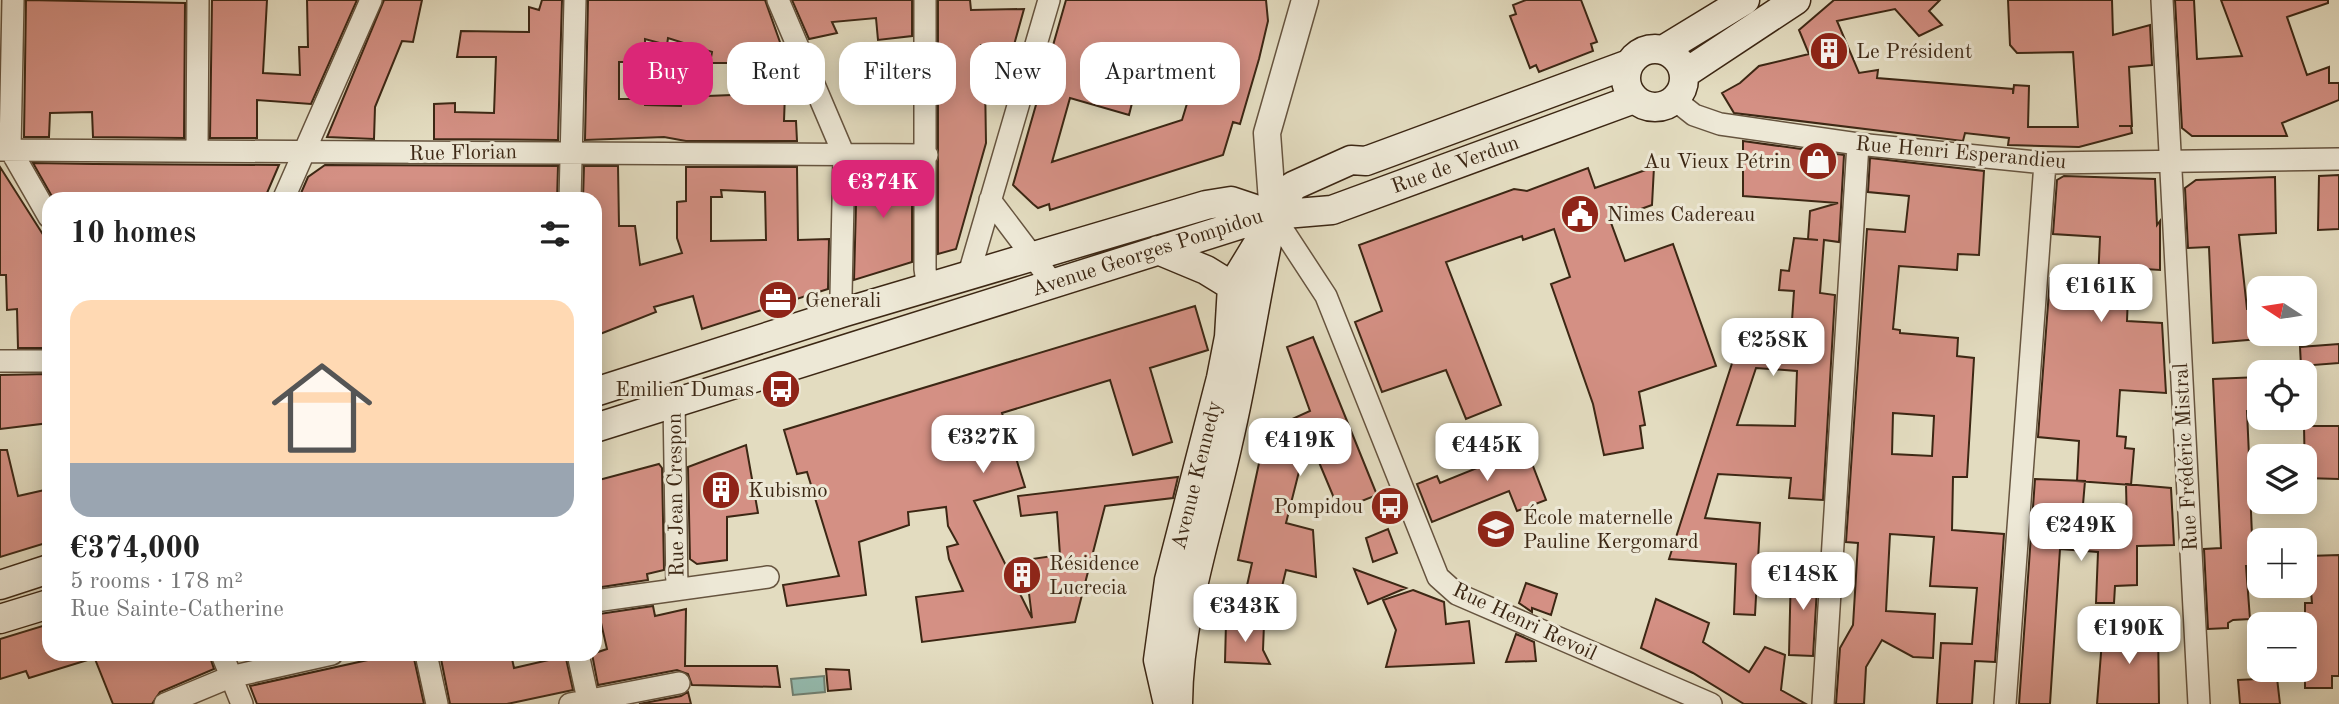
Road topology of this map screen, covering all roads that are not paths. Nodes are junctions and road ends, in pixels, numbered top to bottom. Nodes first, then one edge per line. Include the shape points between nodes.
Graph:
1 (13, 0) edge
2 (198, 0) edge
3 (371, 0) edge
4 (575, 0) edge
5 (778, 0) edge
6 (925, 0) edge
7 (1049, 0) edge
8 (1305, 0) edge
9 (1745, 0) edge
10 (1796, 0) edge
11 (2162, 0) edge
12 (1662, 50) junction
13 (1629, 64) junction
14 (1679, 87) junction
15 (1634, 99) junction
16 (1858, 144) junction
17 (5, 149) edge
18 (197, 149) junction
19 (570, 151) junction
20 (304, 154) junction
21 (844, 155) junction
22 (927, 155) junction
23 (2339, 159) edge
24 (2169, 160) junction
25 (2045, 163) junction
26 (287, 192) edge
27 (570, 192) edge
28 (990, 200) junction
29 (42, 206) edge
30 (1273, 215) junction
31 (1158, 250) junction
32 (1032, 256) junction
33 (968, 276) junction
34 (1052, 282) junction
35 (1232, 286) junction
36 (928, 289) junction
37 (845, 312) junction
38 (0, 361) edge
39 (42, 361) edge
40 (602, 390) edge
41 (674, 401) junction
42 (602, 426) edge
43 (42, 571) edge
44 (768, 577) dead end
45 (0, 585) edge
46 (677, 589) junction
47 (602, 600) edge
48 (42, 606) edge
49 (0, 619) edge
50 (224, 661) edge
51 (301, 661) edge
52 (428, 661) edge
53 (579, 661) edge
54 (230, 677) junction
55 (678, 683) dead end
56 (582, 703) edge
57 (165, 704) edge
58 (242, 704) edge
59 (437, 704) edge
60 (1168, 704) edge
61 (1178, 704) edge
62 (1711, 704) edge
63 (1823, 704) edge
64 (2005, 704) edge
65 (2199, 704) edge

1 - 17 street
2 - 18 street
3 - 20 street
4 - 19 street
5 - 21 street
6 - 22 street
7 - 28 street
8 - 30 street via 1268,133
9 - 12 main road, Rue de Verdun
10 - 14 main road, Rue de Verdun
11 - 24 street, Rue Frédéric Mistral
12 - 13 main road, Rue de Verdun via 1642,52
12 - 14 main road via 1676,57
13 - 15 main road via 1626,81
13 - 30 main road, Rue de Verdun via 1366,161 1353,176
14 - 15 main road, Rue de Verdun via 1654,107
14 - 16 street, Rue Henri Esperandieu via 1694,115 1720,124
15 - 30 main road, Rue de Verdun via 1332,210
16 - 25 street, Rue Henri Esperandieu
16 - 63 street
17 - 18 street, Rue Florian
17 - 29 street
18 - 20 street, Rue Florian
19 - 20 street, Rue Florian
19 - 21 street, Rue Florian
19 - 27 street
20 - 26 street
21 - 22 street, Rue Florian
21 - 37 street via 841,295
22 - 36 street
23 - 24 street, Rue Henri Esperandieu
24 - 25 street, Rue Henri Esperandieu
24 - 65 street, Rue Frédéric Mistral
25 - 64 street
28 - 32 street
28 - 33 street
30 - 31 main road, Avenue Georges Pompidou
30 - 32 main road, Avenue Georges Pompidou via 1222,202
30 - 35 main road
30 - 61 main road, Avenue Kennedy via 1228,443 1190,589 1180,648
30 - 62 street, Rue Henri Revoil via 1326,296 1438,577 1457,594
31 - 34 main road, Avenue Georges Pompidou
31 - 35 main road
32 - 33 main road, Avenue Georges Pompidou
32 - 34 street
33 - 36 main road, Avenue Georges Pompidou
34 - 41 main road, Avenue Georges Pompidou
35 - 60 main road, Avenue Kennedy via 1224,364 1169,580 1158,660
36 - 37 main road, Avenue Georges Pompidou
37 - 40 main road, Avenue Georges Pompidou
38 - 39 street
41 - 42 main road, Avenue Georges Pompidou
41 - 46 street, Rue Jean Crespon
43 - 45 main road
44 - 46 street, Rue Jean Crespon
46 - 47 street, Rue Jean Crespon
48 - 49 main road
50 - 54 street
51 - 54 street
52 - 59 street
53 - 56 street
54 - 57 street
54 - 58 street
55 - 56 street

